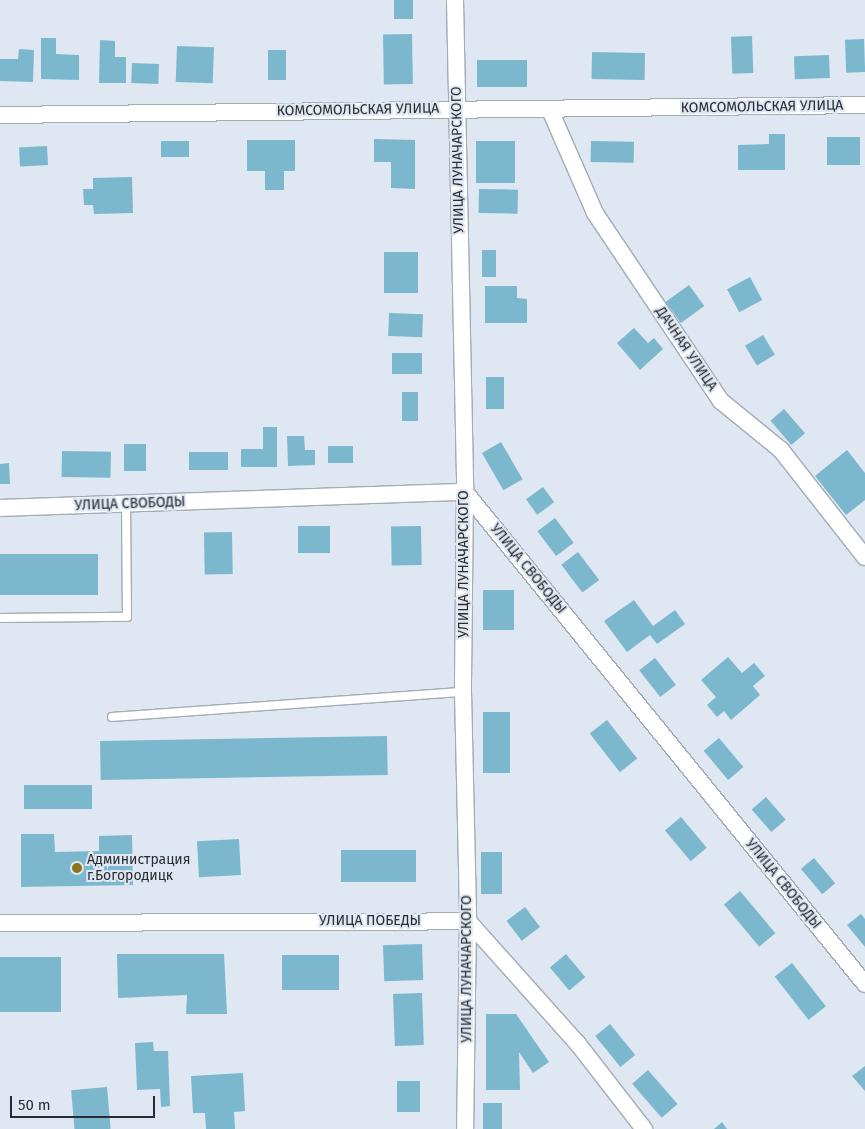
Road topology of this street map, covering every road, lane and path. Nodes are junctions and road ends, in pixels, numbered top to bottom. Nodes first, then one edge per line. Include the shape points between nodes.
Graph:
1 (455, 0) edge
2 (865, 105) edge
3 (456, 108) junction
4 (550, 110) junction
5 (0, 115) edge
6 (465, 492) junction
7 (126, 504) junction
8 (0, 508) edge
9 (865, 557) edge
10 (0, 618) edge
11 (463, 692) junction
12 (112, 717) dead end
13 (468, 921) junction
14 (0, 923) edge
15 (865, 984) edge
16 (465, 1129) edge
17 (644, 1129) edge

1 - 3 street, УЛИЦА ЛУНАЧАРСКОГО
2 - 4 street, КОМСОМОЛЬСКАЯ УЛИЦА
3 - 4 street, КОМСОМОЛЬСКАЯ УЛИЦА
3 - 5 street, КОМСОМОЛЬСКАЯ УЛИЦА
3 - 6 street, УЛИЦА ЛУНАЧАРСКОГО
4 - 9 street, ДАЧНАЯ УЛИЦА via 595,212 721,401 782,450
6 - 7 street, УЛИЦА СВОБОДЫ
6 - 11 street, УЛИЦА ЛУНАЧАРСКОГО
6 - 15 street, УЛИЦА СВОБОДЫ
7 - 8 street, УЛИЦА СВОБОДЫ
7 - 10 lane via 127,618
11 - 12 lane
11 - 13 street, УЛИЦА ЛУНАЧАРСКОГО
13 - 14 street, УЛИЦА ПОБЕДЫ
13 - 16 street, УЛИЦА ЛУНАЧАРСКОГО
13 - 17 street via 578,1044

